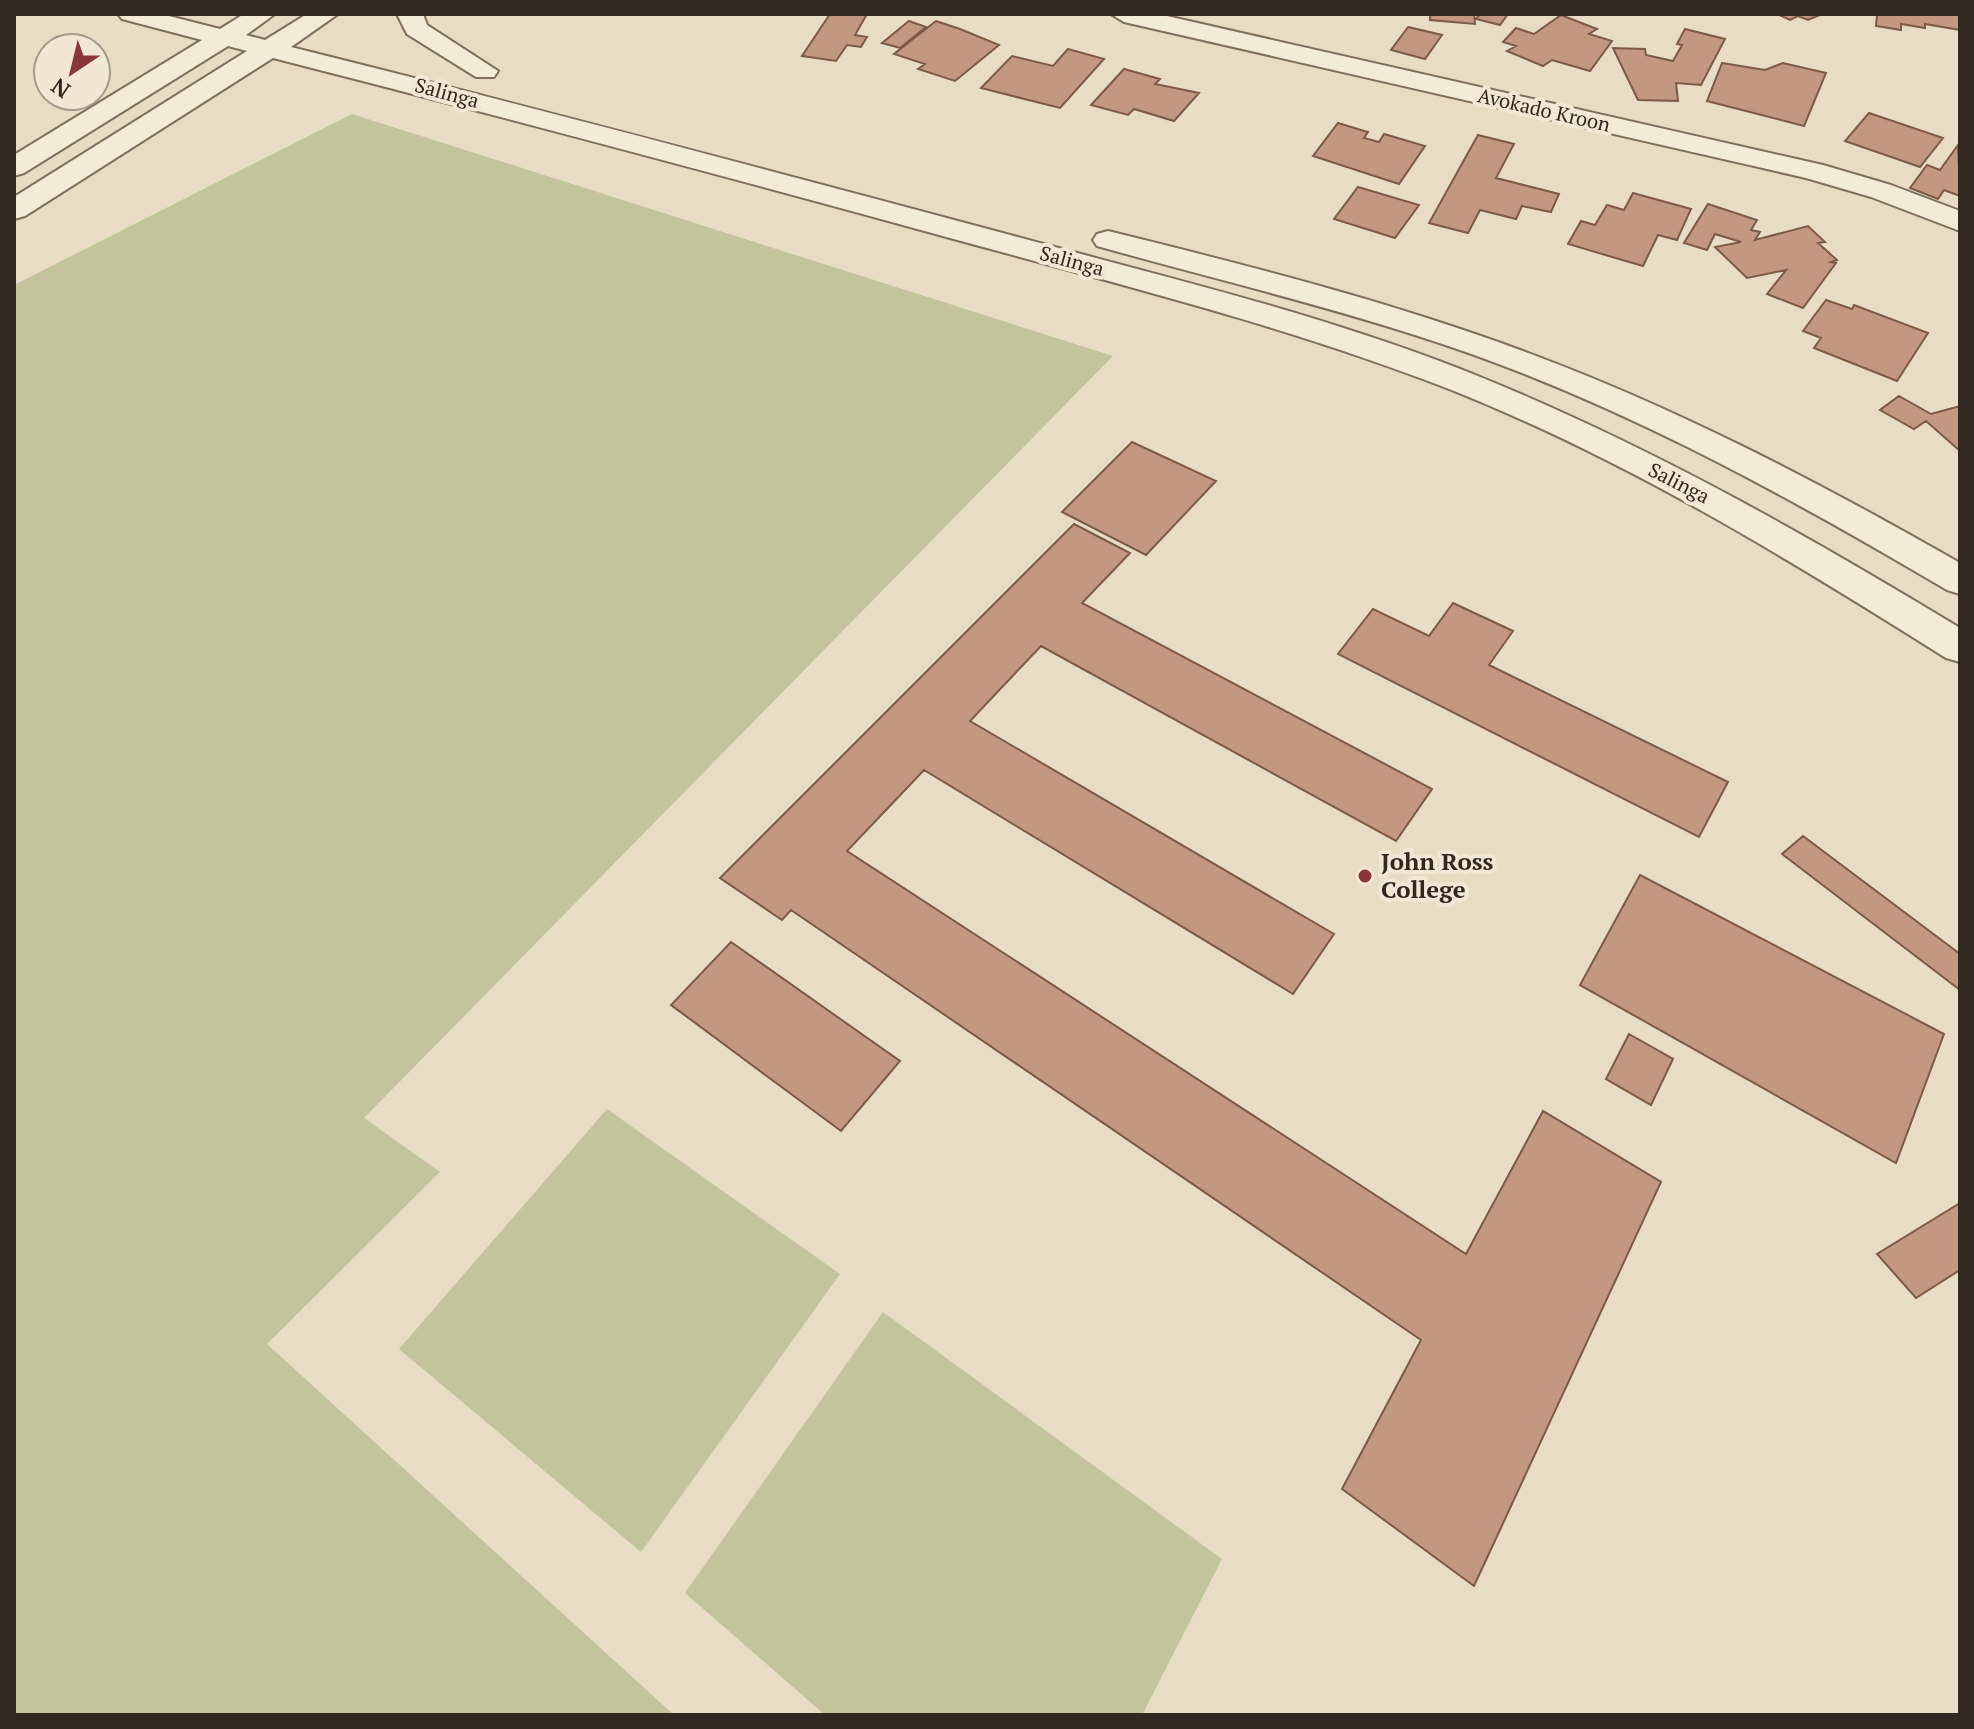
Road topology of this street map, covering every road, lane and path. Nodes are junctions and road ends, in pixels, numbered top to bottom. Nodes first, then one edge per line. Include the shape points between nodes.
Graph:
1 (131, 14) edge
2 (410, 14) edge
3 (1124, 14) edge
4 (257, 15) edge
5 (315, 20) edge
6 (224, 37) junction
7 (350, 38) dead end
8 (272, 48) junction
9 (395, 48) dead end
10 (597, 102) dead end
11 (14, 167) edge
12 (14, 210) edge
13 (1007, 213) dead end
14 (1960, 222) edge
15 (1081, 233) dead end
16 (1960, 580) edge
17 (1960, 647) edge

1 - 6 street, Salinga
2 - 9 street, Salinga via 416,29 499,75
3 - 14 street, Avokado Kroon via 1813,171
4 - 5 street
4 - 6 street
5 - 7 street
5 - 8 street
6 - 8 street, Salinga
6 - 11 street
8 - 12 street
8 - 17 street, Salinga via 1228,304 1431,372 1567,427 1687,485
10 - 13 street
15 - 16 street, Salinga via 1337,301 1522,362 1803,489

